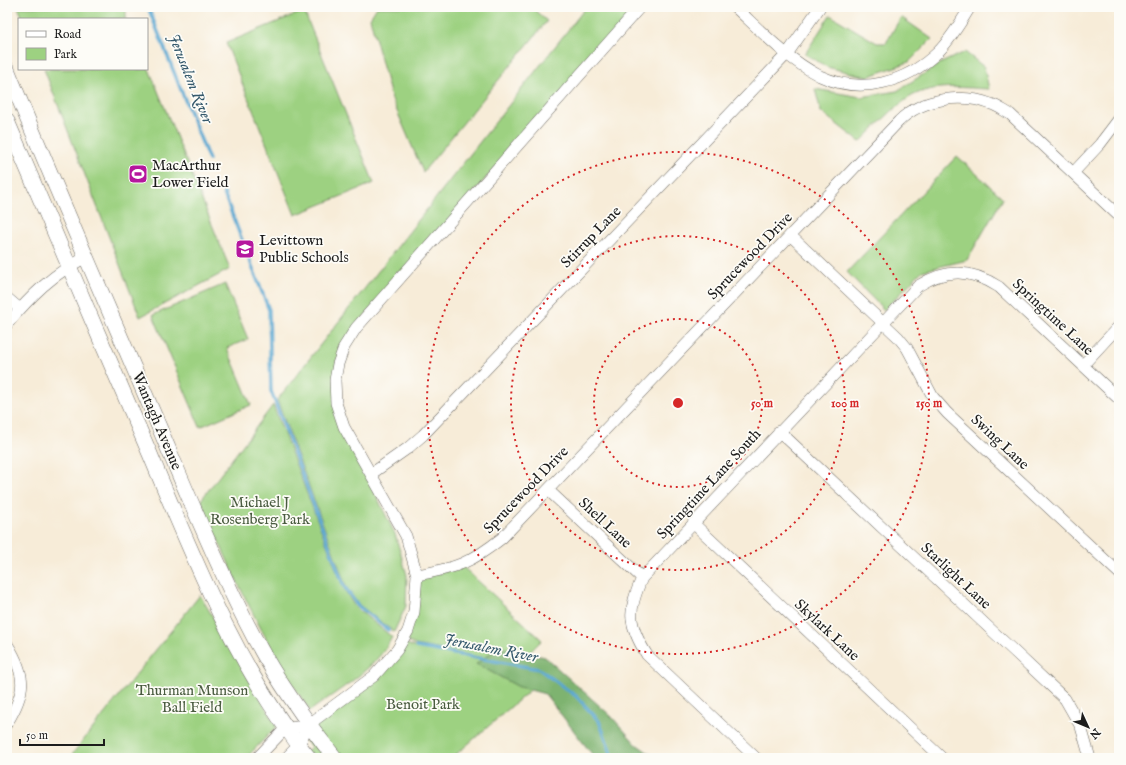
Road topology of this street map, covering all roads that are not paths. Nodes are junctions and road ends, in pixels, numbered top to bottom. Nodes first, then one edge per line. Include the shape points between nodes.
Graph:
1 (640, 7) edge
2 (735, 7) edge
3 (820, 7) edge
4 (970, 7) edge
5 (787, 54) junction
6 (9, 78) edge
7 (1119, 119) edge
8 (7, 121) edge
9 (1073, 173) junction
10 (1119, 216) edge
11 (790, 235) junction
12 (86, 257) junction
13 (69, 265) junction
14 (959, 273) joint
15 (7, 298) edge
16 (20, 309) junction
17 (882, 323) junction
18 (7, 324) edge
19 (1119, 326) edge
20 (1083, 365) junction
21 (1119, 398) edge
22 (779, 432) junction
23 (371, 474) junction
24 (548, 490) junction
25 (693, 523) junction
26 (1119, 573) edge
27 (417, 574) junction
28 (642, 578) junction
29 (7, 644) edge
30 (7, 723) edge
31 (308, 725) junction
32 (285, 729) junction
33 (299, 745) junction
34 (257, 758) edge
35 (286, 758) edge
36 (309, 758) edge
37 (335, 758) edge
38 (756, 758) edge
39 (942, 758) edge
40 (1090, 758) edge

1 - 23 street via 356,328 344,347 335,380 336,403 344,427
2 - 5 street
3 - 5 street, Stirrup Lane
4 - 5 street via 956,30 921,66 897,79 877,85 845,85 820,76
5 - 23 street, Stirrup Lane via 423,435
6 - 12 main road, Wantagh Avenue
7 - 9 street
8 - 13 main road, Wantagh Avenue
9 - 10 street, Sprucewood Drive
9 - 11 street, Sprucewood Drive via 1010,114 992,104 966,98 941,100 917,108 903,117
11 - 17 street, Swing Lane
11 - 24 street, Sprucewood Drive
12 - 13 street
12 - 31 main road, Wantagh Avenue via 243,617
13 - 16 street via 38,290
13 - 32 main road, Wantagh Avenue via 226,626
14 - 17 street, Springtime Lane South via 934,276 918,286
14 - 20 street, Springtime Lane via 985,278 999,287
15 - 16 street
16 - 18 street
17 - 22 street, Springtime Lane South
17 - 26 street, Swing Lane via 907,348 933,397 947,413
19 - 20 street
20 - 21 street, Springtime Lane
22 - 25 street, Springtime Lane South
22 - 40 street, Starlight Lane via 1065,699 1081,727
23 - 27 street via 406,536
24 - 27 street, Sprucewood Drive via 488,550 452,568
24 - 28 street, Shell Lane
25 - 28 street, Springtime Lane South
25 - 39 street, Skylark Lane
27 - 31 street via 414,612 408,631 397,650 374,676
28 - 38 street, Springtime Lane South via 632,601 631,620 637,638 647,655
29 - 30 street via 20,667 22,688 18,705
31 - 32 street
31 - 33 street
31 - 37 main road, Wantagh Avenue
32 - 33 main road, Wantagh Avenue
32 - 34 street
33 - 35 street
33 - 36 main road, Wantagh Avenue

